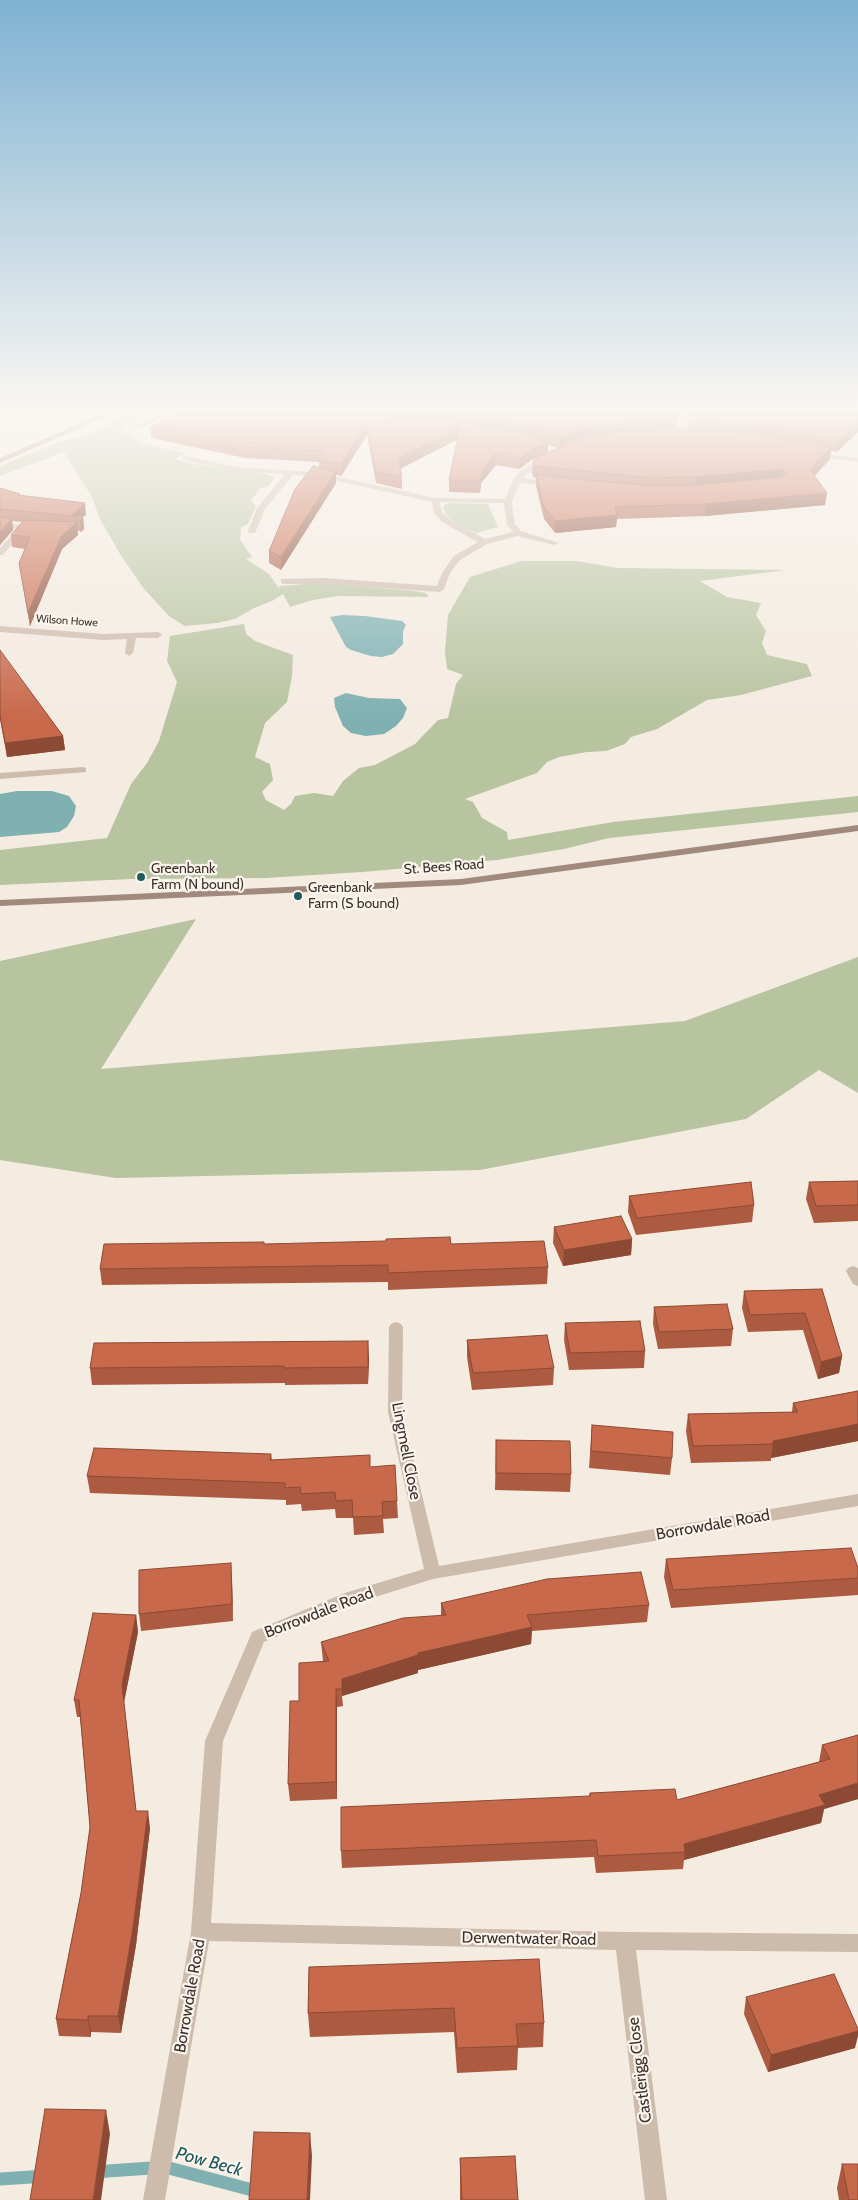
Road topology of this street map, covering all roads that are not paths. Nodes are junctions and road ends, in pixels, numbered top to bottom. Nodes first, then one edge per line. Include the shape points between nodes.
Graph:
1 (260, 512) edge
2 (438, 512) edge
3 (510, 512) edge
4 (0, 524) edge
5 (252, 531) dead end
6 (518, 533) junction
7 (484, 542) junction
8 (555, 543) dead end
9 (0, 553) edge
10 (284, 581) dead end
11 (0, 629) edge
12 (158, 635) dead end
13 (132, 637) junction
14 (129, 653) dead end
15 (83, 770) dead end
16 (0, 776) edge
17 (858, 828) edge
18 (0, 903) edge
19 (396, 1327) dead end
20 (858, 1500) edge
21 (434, 1573) junction
22 (201, 1932) junction
23 (624, 1941) junction
24 (858, 1943) edge
25 (154, 2200) edge
26 (656, 2200) edge

1 - 5 street
2 - 7 street via 445,520
3 - 6 street
4 - 9 street via 27,528
6 - 7 street
6 - 8 street
7 - 10 street via 457,558 440,589
11 - 13 street, Wilson Howe
12 - 13 street, Wilson Howe
13 - 14 street
15 - 16 street
17 - 18 main road, St. Bees Road via 461,882
19 - 21 street, Lingmell Close via 395,1412
20 - 21 street, Borrowdale Road
21 - 22 street, Borrowdale Road via 351,1598 258,1637 214,1741
22 - 23 street, Derwentwater Road
22 - 25 street, Borrowdale Road
23 - 24 street, Derwentwater Road
23 - 26 street, Castlerigg Close

